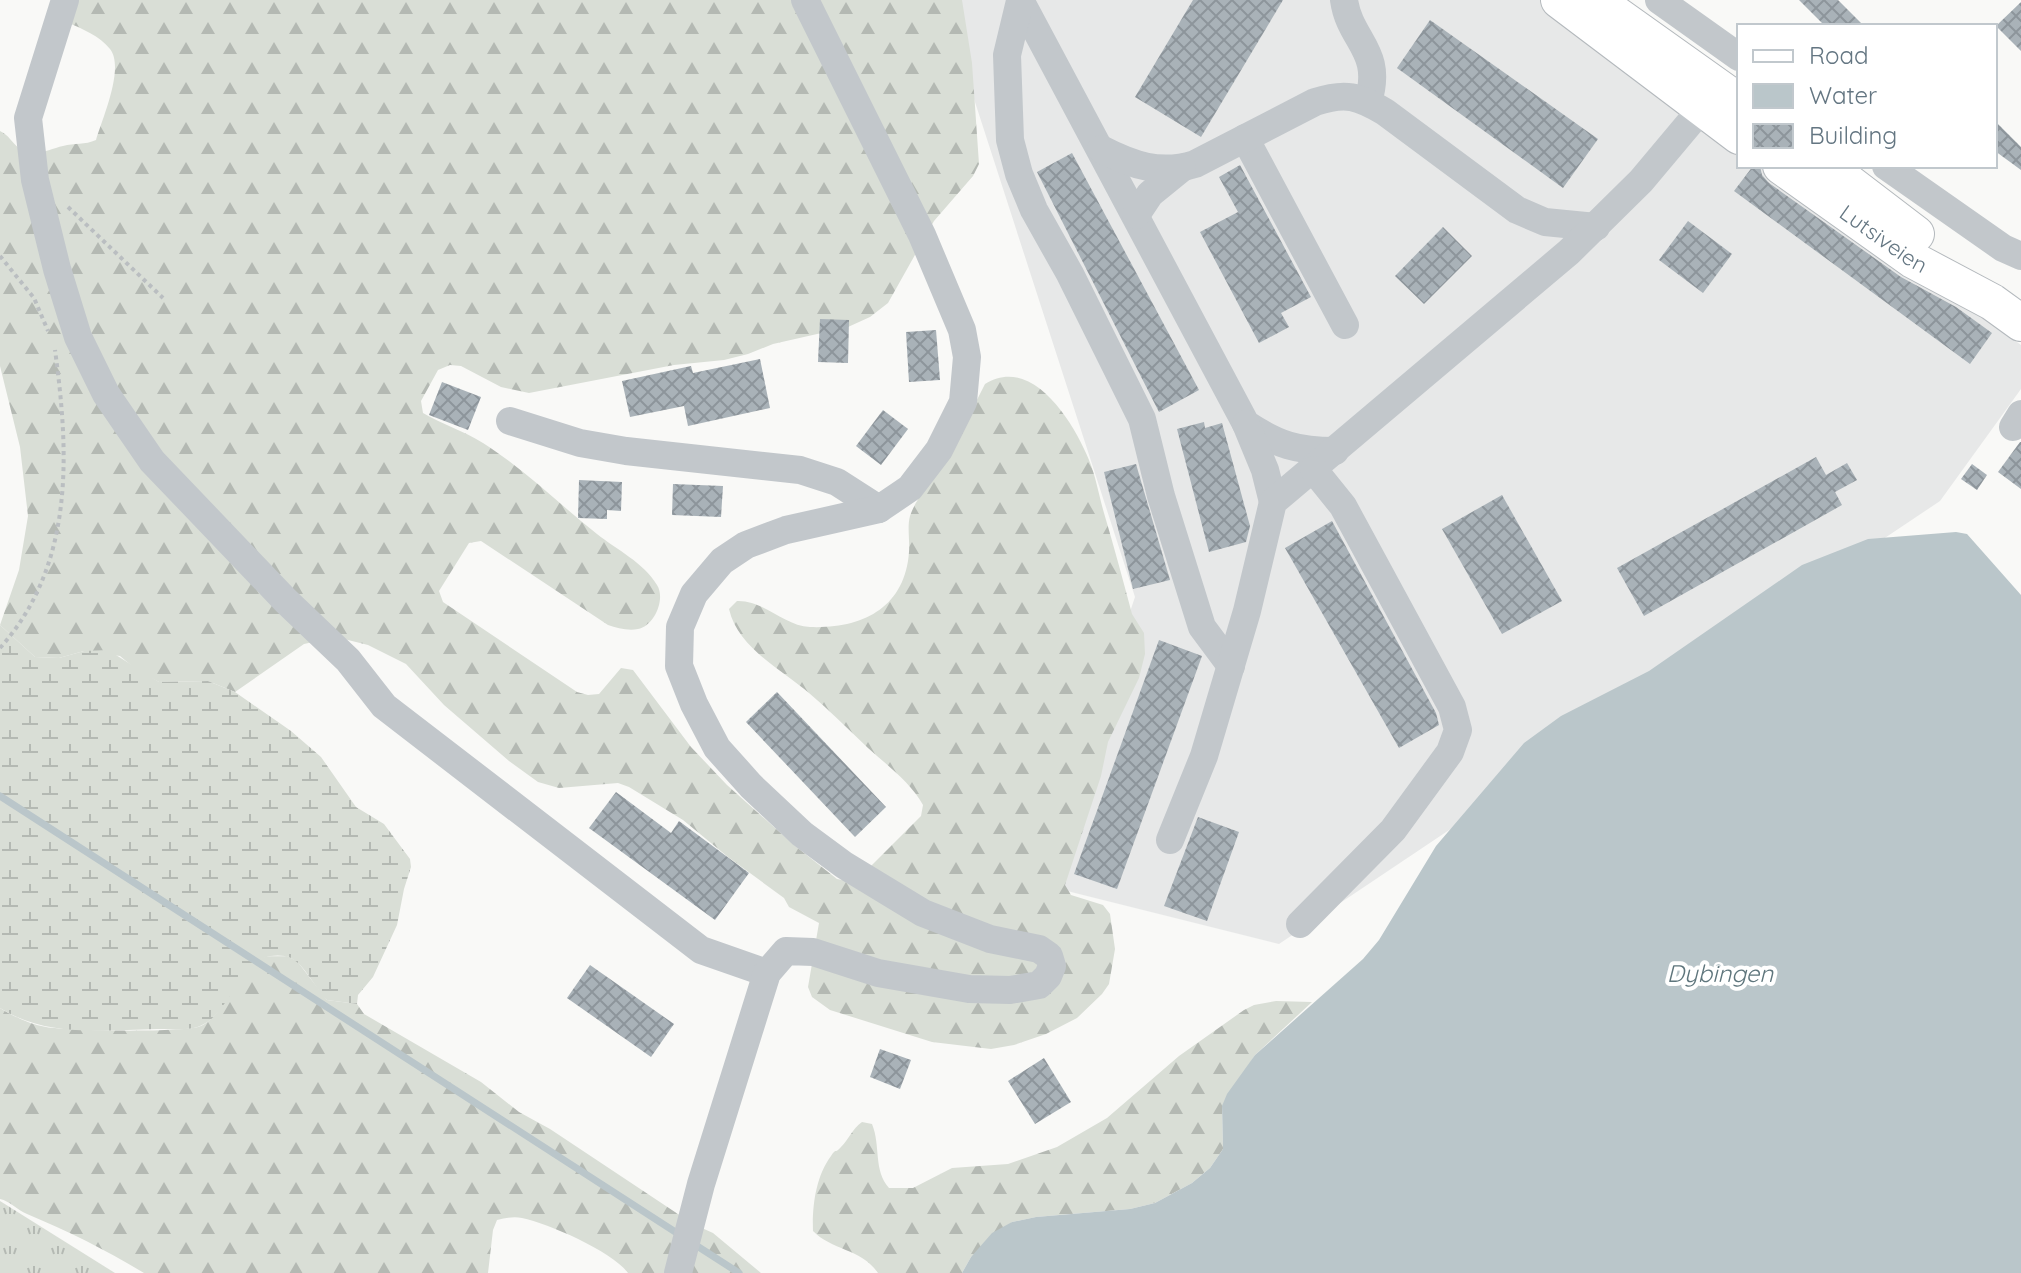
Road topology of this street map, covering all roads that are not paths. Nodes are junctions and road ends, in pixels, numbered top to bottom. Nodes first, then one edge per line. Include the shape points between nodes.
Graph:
1 (65, 0) edge
2 (779, 0) edge
3 (1344, 0) edge
4 (1559, 0) edge
5 (1595, 0) edge
6 (1661, 0) edge
7 (1020, 1) edge
8 (809, 9) edge
9 (1737, 56) edge
10 (1720, 100) edge
11 (1368, 102) junction
12 (1737, 132) edge
13 (1245, 138) junction
14 (1101, 149) junction
15 (1182, 168) junction
16 (1784, 168) edge
17 (1830, 168) edge
18 (1889, 168) edge
19 (1136, 215) junction
20 (1596, 227) junction
21 (2021, 256) edge
22 (1992, 302) junction
23 (2021, 323) edge
24 (1345, 325) dead end
25 (510, 421) dead end
26 (1246, 424) junction
27 (1335, 451) junction
28 (1314, 470) junction
29 (1273, 502) junction
30 (879, 509) junction
31 (1231, 666) junction
32 (1170, 840) dead end
33 (1300, 924) dead end
34 (767, 973) junction
35 (678, 1273) edge

1 - 34 street via 28,118 35,180 78,337 106,394 152,461 348,660 384,706 701,950
2 - 8 street
3 - 11 street via 1372,64
4 - 10 main road
5 - 10 main road
6 - 9 street
7 - 14 street
7 - 31 street via 1007,55 1010,140 1019,174 1142,419 1202,627
8 - 30 street via 922,235 962,330 967,357 963,402 939,450 910,488
10 - 12 main road
10 - 20 street
11 - 13 street via 1334,96
11 - 20 street via 1517,210 1545,222
13 - 15 street
13 - 24 street
14 - 15 street via 1144,167
14 - 19 street
15 - 19 street via 1150,194
16 - 22 main road, Lutsiveien via 1913,260
17 - 22 main road, Lutsiveien via 1922,239
18 - 21 street
19 - 26 street
20 - 27 street
22 - 23 main road, Lutsiveien
25 - 30 street via 626,451 800,470 837,482
26 - 27 street via 1303,451
26 - 29 street
27 - 28 street
28 - 29 street
28 - 33 street via 1343,506 1452,707 1458,730 1450,752 1393,830
29 - 31 street
30 - 34 street via 786,530 722,561 694,594 680,627 679,666 717,748 802,834 923,913 990,939 1039,949 1052,966 1039,985 1010,990 919,981 813,952 786,951
31 - 32 street via 1204,756
34 - 35 street

